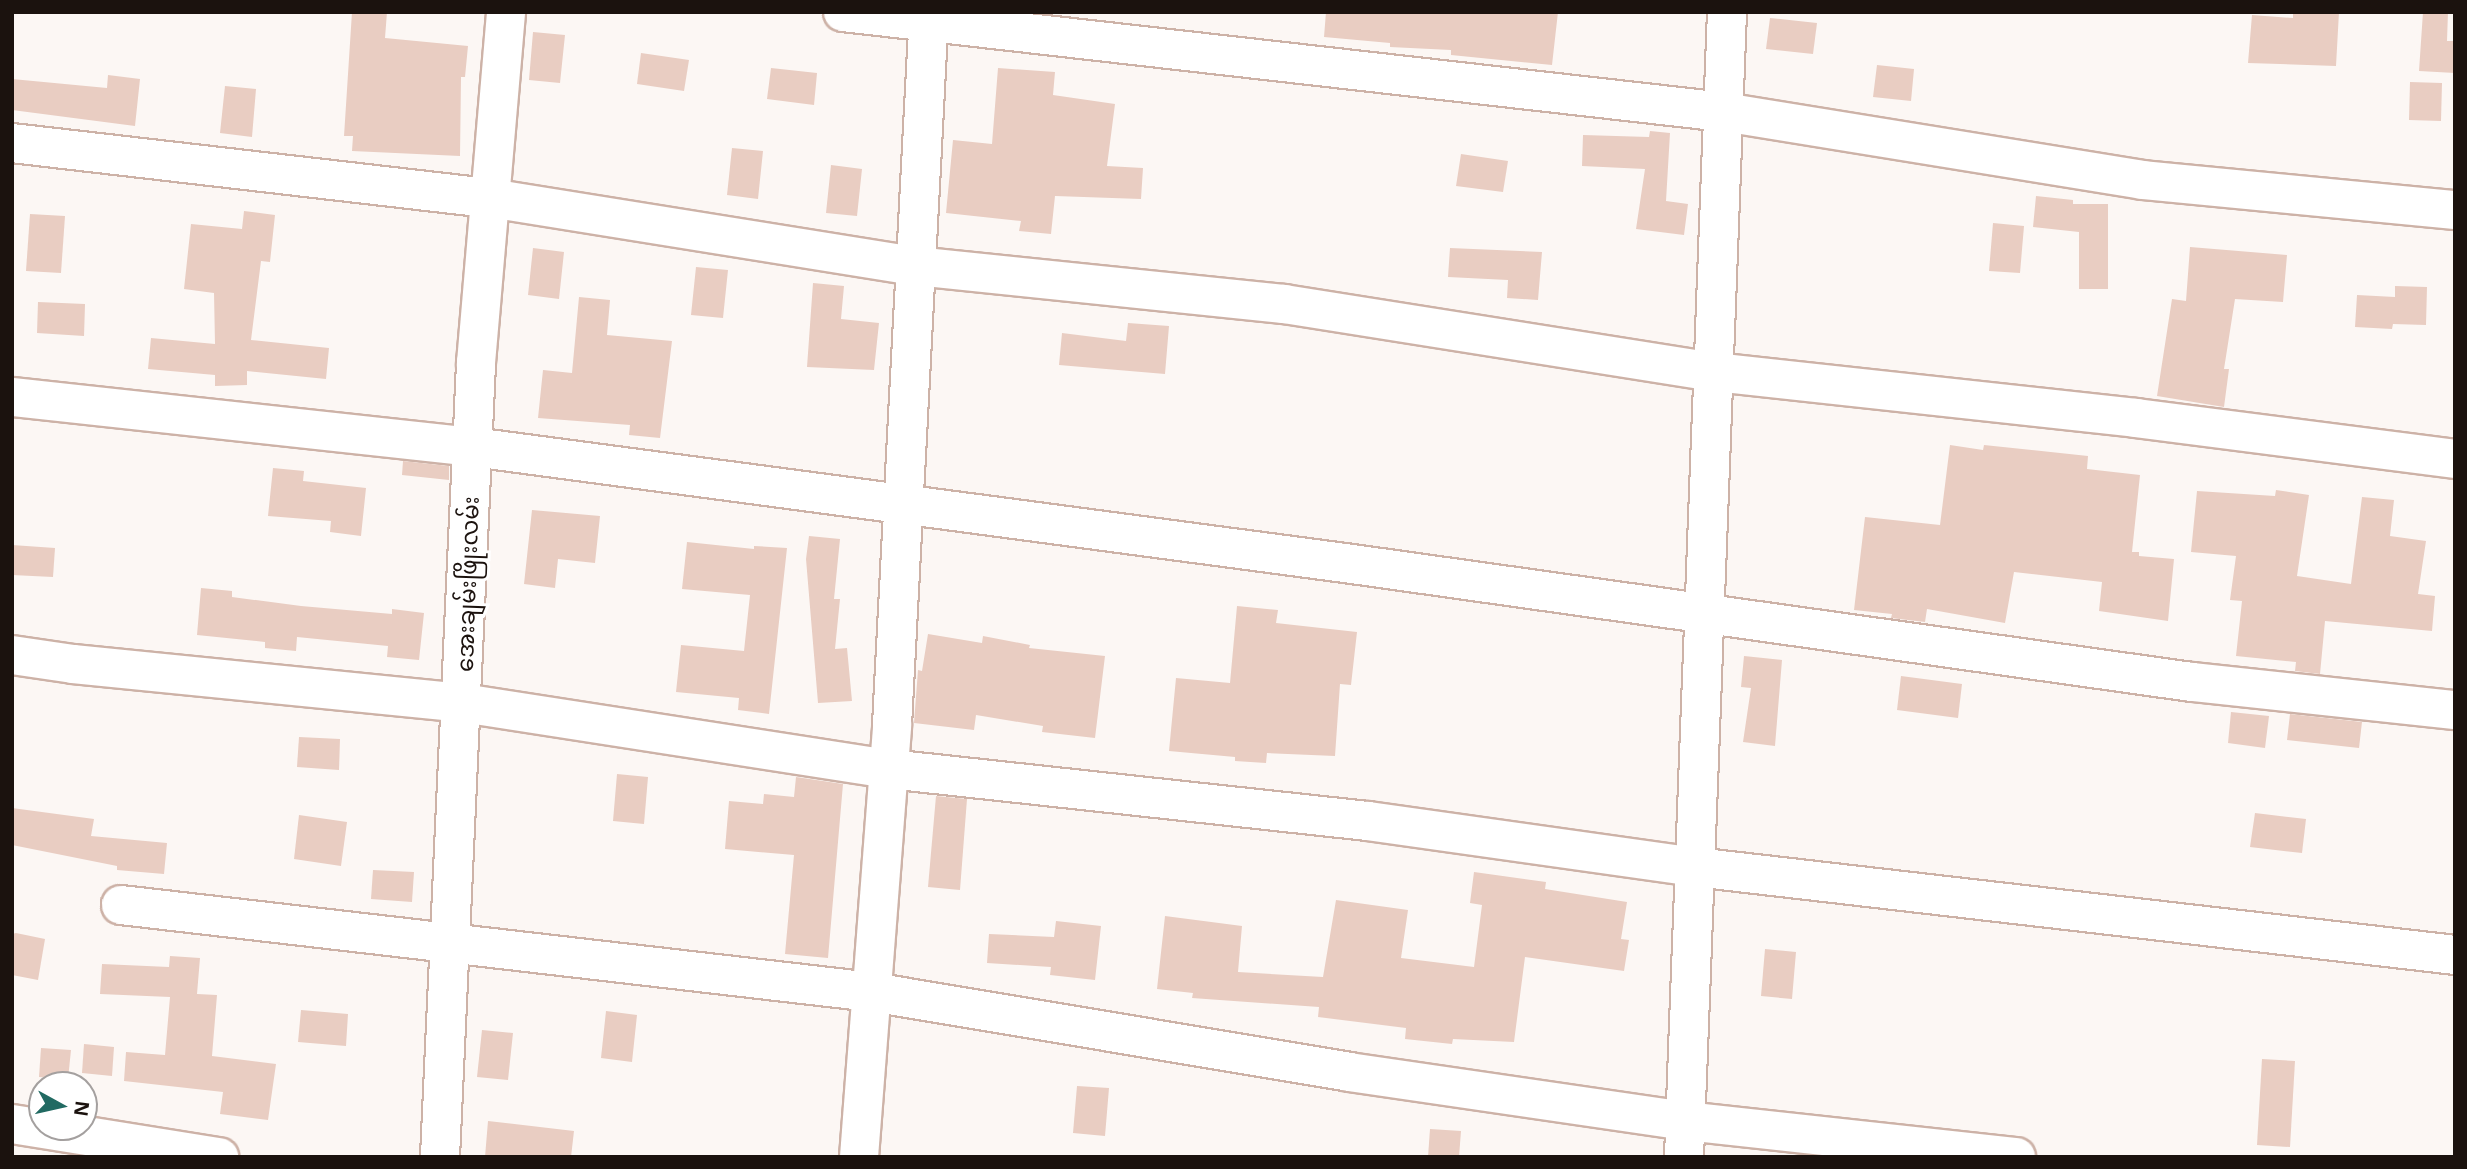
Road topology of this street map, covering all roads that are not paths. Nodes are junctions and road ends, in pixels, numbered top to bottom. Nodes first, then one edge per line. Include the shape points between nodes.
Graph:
1 (506, 12) edge
2 (843, 12) edge
3 (1727, 12) edge
4 (928, 18) edge
5 (1724, 112) junction
6 (12, 143) edge
7 (490, 198) junction
8 (2455, 211) edge
9 (916, 266) junction
10 (1714, 372) junction
11 (12, 397) edge
12 (473, 447) junction
13 (2455, 459) edge
14 (904, 506) junction
15 (1705, 613) junction
16 (12, 655) edge
17 (462, 703) junction
18 (2455, 710) edge
19 (889, 768) junction
20 (1695, 867) junction
21 (121, 905) dead end
22 (450, 944) junction
23 (2455, 954) edge
24 (872, 992) junction
25 (12, 1124) edge
26 (1685, 1139) edge
27 (219, 1157) edge
28 (440, 1157) edge
29 (859, 1157) edge
30 (2016, 1157) edge

1 - 7 street, အေးချမ်းဖြိုးလမ်း
2 - 4 street
3 - 5 street
4 - 5 street
4 - 9 street
5 - 8 street via 2143,180
5 - 10 street
6 - 7 street
7 - 9 street
7 - 12 street, အေးချမ်းဖြိုးလမ်း
9 - 10 street via 1284,304
9 - 14 street
10 - 13 street via 2136,418
10 - 15 street
11 - 12 street
12 - 14 street
12 - 17 street, အေးချမ်းဖြိုးလမ်း
14 - 15 street
14 - 19 street
15 - 18 street via 2192,682
15 - 20 street
16 - 17 street
17 - 19 street
17 - 22 street, အေးချမ်းဖြိုးလမ်း
19 - 20 street via 1368,821
19 - 24 street
20 - 23 street
20 - 26 street
21 - 22 street
22 - 24 street
22 - 28 street, အေးချမ်းဖြိုးလမ်း
24 - 26 street via 1349,1072
24 - 29 street
25 - 27 street
26 - 30 street

